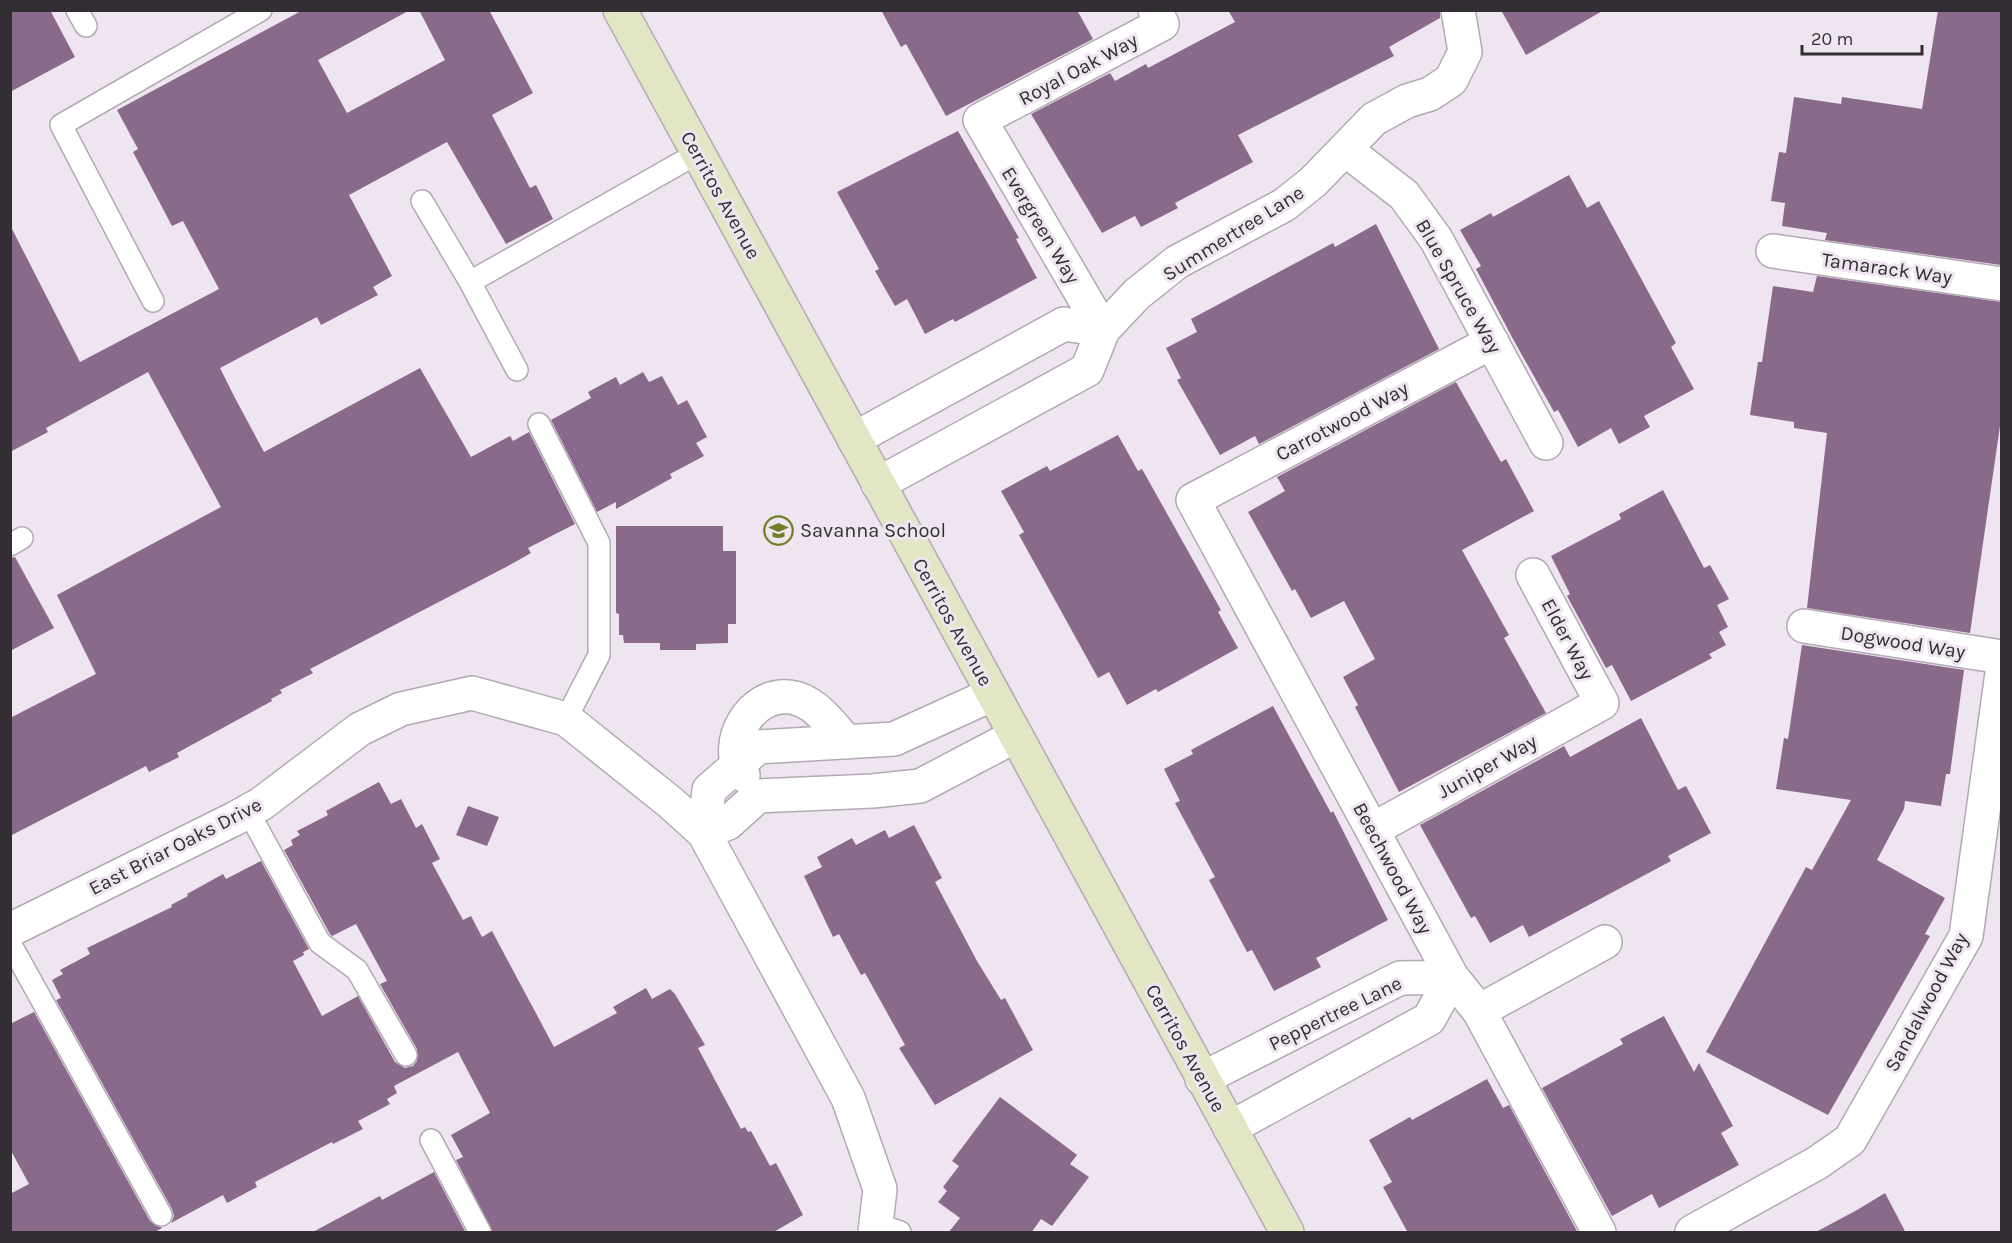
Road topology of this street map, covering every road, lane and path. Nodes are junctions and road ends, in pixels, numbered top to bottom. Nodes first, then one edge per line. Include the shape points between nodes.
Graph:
1 (261, 10) edge
2 (620, 10) edge
3 (1155, 10) edge
4 (1458, 10) edge
5 (980, 120) joint
6 (1346, 150) junction
7 (698, 153) junction
8 (422, 201) dead end
9 (1773, 251) dead end
10 (470, 282) junction
11 (2001, 284) edge
12 (153, 301) dead end
13 (1103, 330) junction
14 (1492, 342) junction
15 (517, 369) dead end
16 (539, 424) dead end
17 (854, 439) junction
18 (1546, 443) dead end
19 (879, 484) junction
20 (1193, 500) joint
21 (1533, 575) dead end
22 (1804, 626) dead end
23 (2001, 657) edge
24 (2001, 673) edge
25 (993, 694) junction
26 (1602, 703) joint
27 (566, 719) junction
28 (1015, 736) junction
29 (847, 742) junction
30 (736, 765) junction
31 (758, 796) junction
32 (248, 812) junction
33 (1372, 830) junction
34 (704, 833) junction
35 (10, 930) edge
36 (1605, 942) dead end
37 (10, 943) edge
38 (1452, 977) junction
39 (1479, 1011) junction
40 (406, 1055) dead end
41 (1202, 1079) junction
42 (1230, 1128) junction
43 (431, 1140) dead end
44 (161, 1215) dead end
45 (884, 1230) edge
46 (480, 1233) edge
47 (1287, 1233) edge
48 (1599, 1233) edge
49 (1692, 1233) edge

1 - 12 lane via 61,125
2 - 7 main road, Cerritos Avenue
3 - 5 street, Royal Oak Way via 1162,24
4 - 6 street, Summertree Lane via 1465,52 1451,80 1430,94 1374,119
5 - 13 street, Evergreen Way
6 - 13 street, Summertree Lane via 1284,205 1177,262 1137,294
6 - 14 street, Blue Spruce Way via 1404,195 1436,239
7 - 10 lane
7 - 17 main road, Cerritos Avenue
8 - 10 lane
9 - 11 street, Tamarack Way
10 - 15 lane
13 - 17 street via 1064,324
13 - 19 street, Summertree Lane via 1087,370
14 - 18 street, Blue Spruce Way
14 - 20 street, Carrotwood Way
16 - 27 lane via 599,543 598,655
17 - 19 main road, Cerritos Avenue
19 - 25 main road, Cerritos Avenue
20 - 33 street, Beechwood Way
21 - 26 street, Elder Way
22 - 23 street, Dogwood Way
24 - 49 street, Sandalwood Way via 1966,936 1850,1140 1818,1163
25 - 28 main road, Cerritos Avenue
25 - 29 street via 894,739
26 - 33 street, Juniper Way
27 - 32 street, East Briar Oaks Drive via 472,693 401,709 360,729
27 - 34 street, East Briar Oaks Drive
28 - 31 street via 920,786
28 - 41 main road, Cerritos Avenue
29 - 30 street via 758,747
29 - 30 street via 815,707 790,697 770,698 749,712 740,726
30 - 31 street
30 - 34 street via 709,790
31 - 34 street via 728,823
32 - 35 street, East Briar Oaks Drive
32 - 40 lane via 320,943 357,970
33 - 38 street, Beechwood Way
34 - 45 street, East Briar Oaks Drive via 848,1098 880,1189
36 - 39 street
37 - 44 lane
38 - 39 street, Beechwood Way
38 - 41 street, Peppertree Lane via 1400,978
38 - 42 street via 1429,1019
39 - 48 street, Beechwood Way
41 - 42 main road, Cerritos Avenue
42 - 47 main road, Cerritos Avenue
43 - 46 lane

